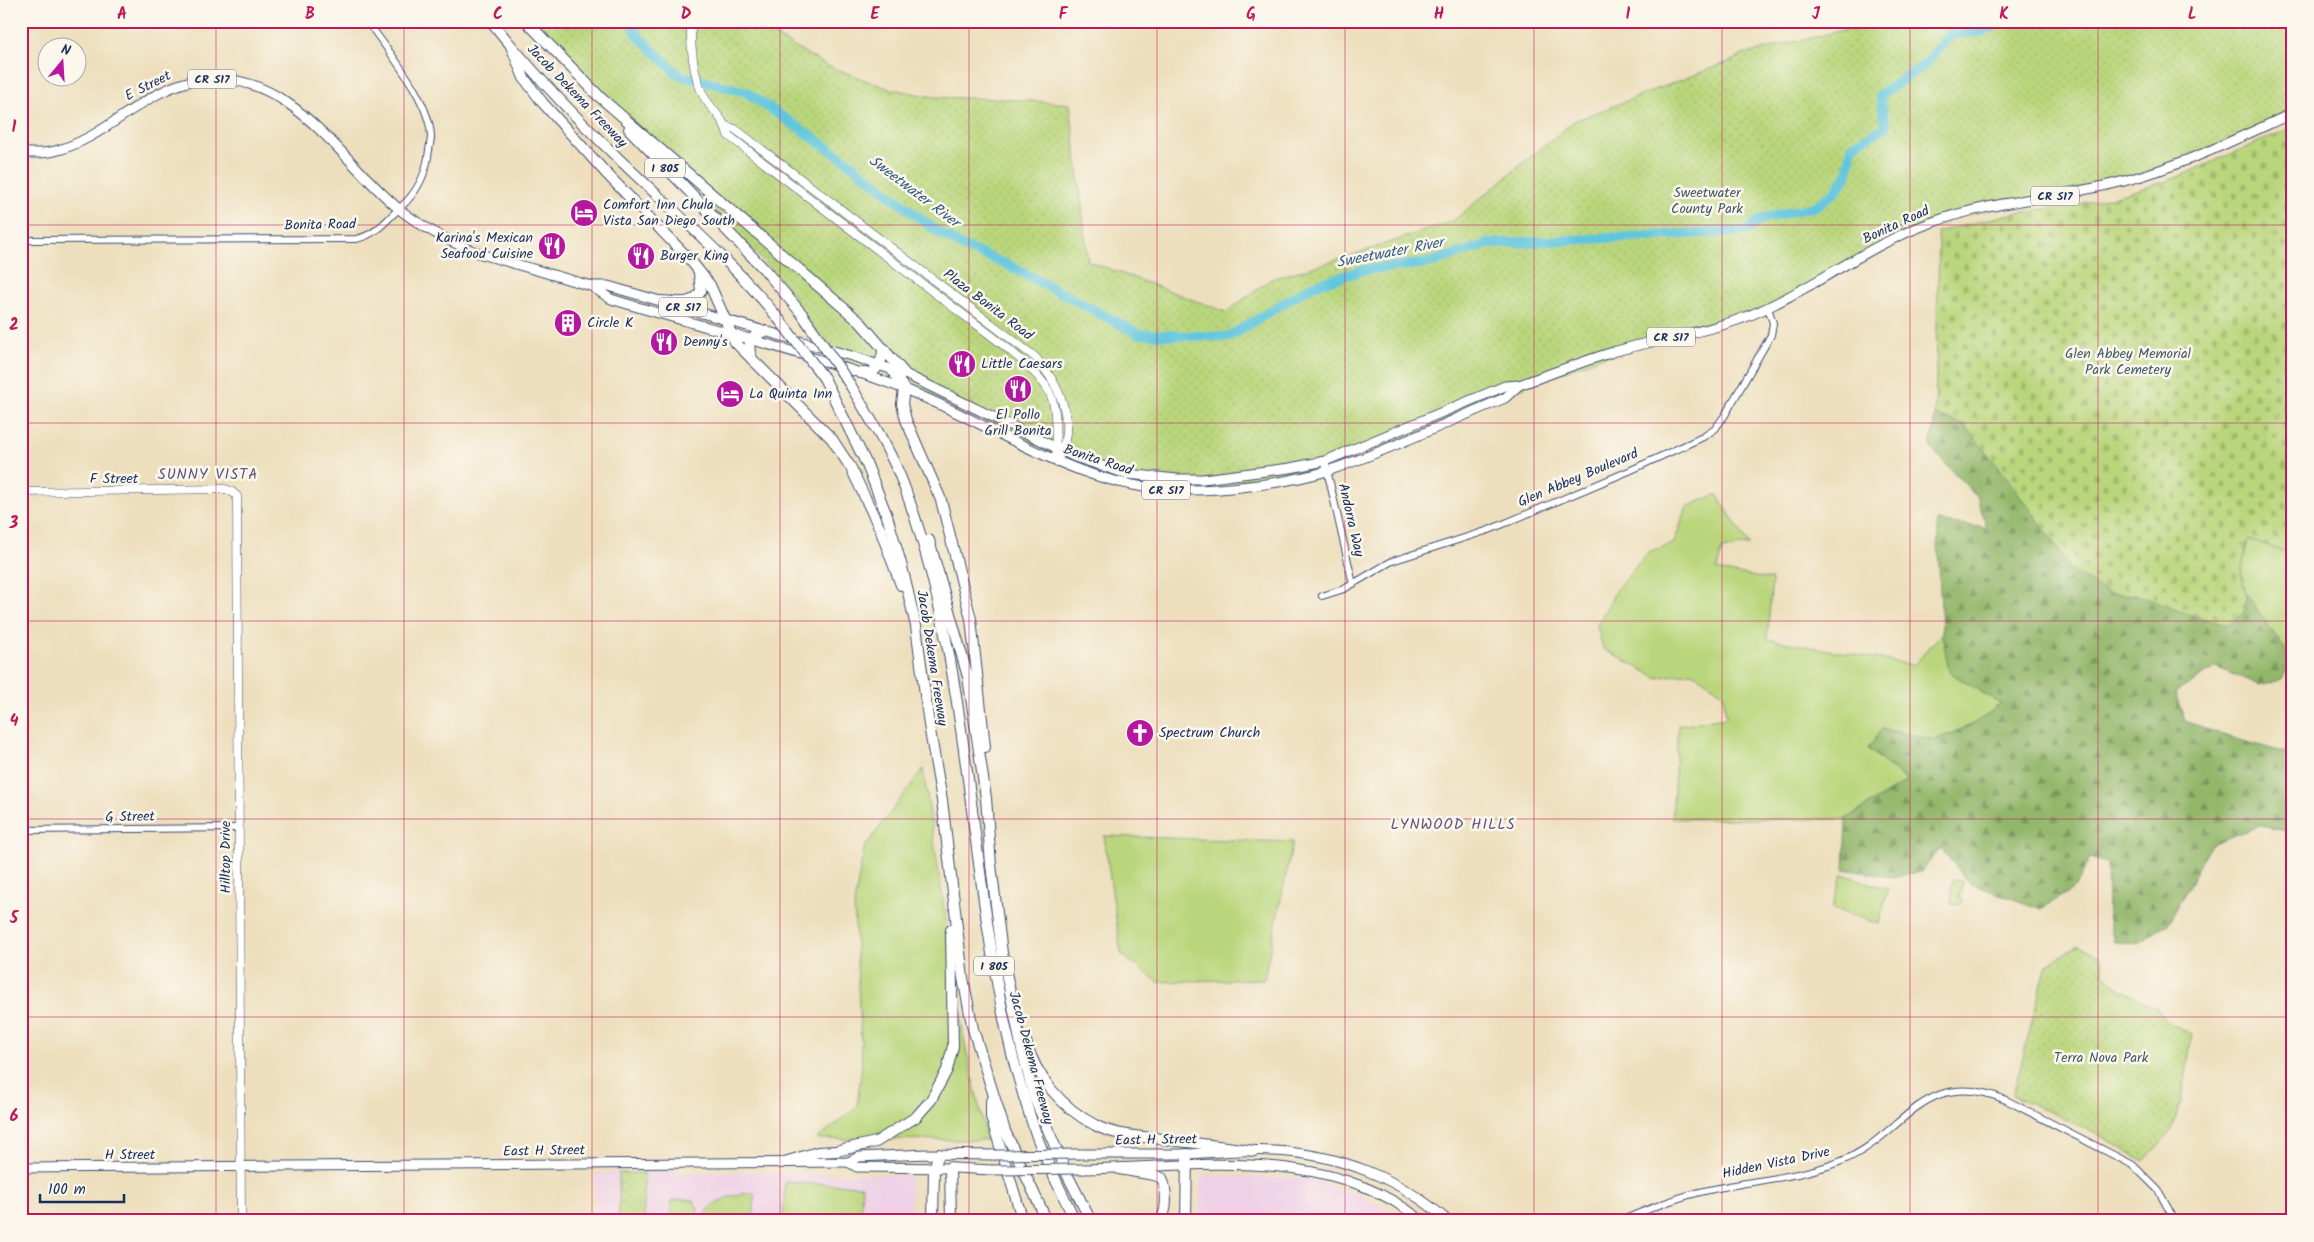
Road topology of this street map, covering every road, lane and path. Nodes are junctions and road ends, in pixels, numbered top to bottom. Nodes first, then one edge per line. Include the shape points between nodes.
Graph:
1 (367, 21) edge
2 (491, 21) edge
3 (526, 21) edge
4 (691, 21) edge
5 (511, 46) junction
6 (594, 92) junction
7 (2293, 113) edge
8 (726, 126) junction
9 (21, 153) edge
10 (399, 208) junction
11 (21, 240) edge
12 (698, 270) junction
13 (591, 286) junction
14 (662, 301) junction
15 (1768, 308) junction
16 (723, 318) junction
17 (765, 331) junction
18 (731, 335) junction
19 (750, 340) junction
20 (883, 348) junction
21 (752, 360) junction
22 (880, 365) junction
23 (892, 370) junction
24 (860, 373) junction
25 (905, 374) junction
26 (1519, 385) junction
27 (904, 389) junction
28 (1058, 448) junction
29 (1325, 461) junction
30 (1058, 462) junction
31 (1327, 471) junction
32 (904, 485) junction
33 (21, 492) edge
34 (235, 493) joint
35 (1353, 584) junction
36 (1322, 596) dead end
37 (916, 626) junction
38 (982, 770) junction
39 (239, 828) junction
40 (21, 830) edge
41 (950, 879) junction
42 (1008, 981) junction
43 (992, 1092) junction
44 (1254, 1151) junction
45 (938, 1154) junction
46 (1187, 1154) junction
47 (781, 1162) junction
48 (848, 1162) junction
49 (1188, 1166) junction
50 (21, 1168) edge
51 (240, 1168) junction
52 (934, 1168) junction
53 (950, 1168) junction
54 (1119, 1169) junction
55 (1067, 1174) junction
56 (240, 1221) edge
57 (933, 1221) edge
58 (951, 1221) edge
59 (1023, 1221) edge
60 (1047, 1221) edge
61 (1075, 1221) edge
62 (1091, 1221) edge
63 (1097, 1221) edge
64 (1160, 1221) edge
65 (1186, 1221) edge
66 (1422, 1221) edge
67 (1448, 1221) edge
68 (1620, 1221) edge
69 (2175, 1221) edge

1 - 10 street via 420,98 431,137 426,169 417,188
2 - 5 highway, Jacob Dekema Freeway / I 805
3 - 6 highway, Jacob Dekema Freeway / I 805
4 - 8 main road, Plaza Bonita Road via 698,81 708,103
5 - 12 highway via 524,78 542,102
5 - 37 highway, Jacob Dekema Freeway / I 805, bridge via 618,159 743,276 824,378 863,456 887,516
6 - 20 highway via 861,322
6 - 32 highway, Jacob Dekema Freeway / I 805, bridge via 764,269 802,314 851,386
7 - 15 main road, Bonita Road / CR S17 via 2174,165 2125,181 2075,193 1989,206 1933,222 1898,237
8 - 28 main road, Plaza Bonita Road via 728,135 1035,373 1047,387 1053,401
8 - 28 main road, Plaza Bonita Road via 735,129 1035,357 1055,383 1063,402 1067,433
9 - 10 main road, E Street / CR S17 via 46,153 74,144 175,86 202,80 231,80 260,87 286,101
10 - 11 street, Bonita Road via 376,230 356,239
10 - 13 main road, Bonita Road / CR S17 via 428,229 469,250
12 - 14 highway via 701,291 694,300 686,303
12 - 16 highway via 710,285
13 - 14 main road, Bonita Road / CR S17 via 608,286
13 - 18 main road, Bonita Road / CR S17 via 612,299
14 - 16 main road, Bonita Road / CR S17
15 - 26 main road, Bonita Road / CR S17 via 1722,325 1614,352
15 - 35 street, Glen Abbey Boulevard via 1773,323 1771,335 1725,415 1715,429 1703,437 1488,530 1392,562
16 - 17 main road, Bonita Road / CR S17
16 - 18 highway
17 - 19 highway
17 - 22 main road, Bonita Road / CR S17
18 - 19 main road, Bonita Road / CR S17
18 - 21 highway
19 - 21 highway
19 - 24 main road, Bonita Road / CR S17
20 - 22 highway
20 - 25 highway
21 - 37 highway via 811,416 832,439 851,468 880,529
22 - 23 main road, Bonita Road / CR S17
22 - 24 highway via 872,373
23 - 25 main road, Bonita Road / CR S17
23 - 27 highway
24 - 27 main road, Bonita Road / CR S17
25 - 28 main road, Bonita Road / CR S17
26 - 29 main road, Bonita Road / CR S17 via 1505,386
26 - 31 main road, Bonita Road / CR S17 via 1505,398
27 - 30 main road, Bonita Road / CR S17
27 - 38 highway via 902,404 906,420 943,507 971,619 985,746
28 - 29 main road, Bonita Road / CR S17 via 1119,472 1177,480 1246,474
28 - 30 main road, Plaza Bonita Road
29 - 31 street, Andorra Way
30 - 31 main road, Bonita Road / CR S17 via 1132,486 1181,490 1212,490
31 - 35 street, Andorra Way
32 - 38 highway via 930,545 949,606 968,676
32 - 61 highway, Jacob Dekema Freeway / I 805 via 932,573 949,648 988,932 1006,1029 1033,1126
33 - 34 main road, F Street via 225,490
34 - 39 main road, Hilltop Drive
35 - 36 street, Glen Abbey Boulevard
37 - 41 highway, Jacob Dekema Freeway / I 805 via 942,800
38 - 42 highway via 991,865
39 - 40 street, G Street
39 - 51 main road, Hilltop Drive
41 - 43 highway, Jacob Dekema Freeway / I 805 via 972,1029
41 - 47 highway via 953,1046 947,1070 931,1100 916,1116 876,1142
42 - 44 highway via 1032,1058 1047,1084 1067,1106 1096,1126 1126,1134
42 - 55 highway via 1014,1020 1034,1096
43 - 59 highway via 990,1118
43 - 60 highway, Jacob Dekema Freeway / I 805 via 1014,1153
44 - 46 main road, East H Street
44 - 67 main road, East H Street via 1299,1153 1362,1169 1415,1195
45 - 46 main road, East H Street, bridge
45 - 48 main road, East H Street via 859,1157
45 - 52 highway
46 - 49 highway
47 - 48 main road, East H Street
47 - 51 main road, East H Street
48 - 52 main road, East H Street via 857,1167
49 - 54 main road, East H Street
49 - 65 highway
49 - 66 main road, East H Street via 1299,1168 1336,1176 1384,1195
50 - 51 main road, H Street
51 - 56 main road, Hilltop Drive
52 - 53 main road, East H Street
52 - 57 highway
53 - 54 main road, East H Street, bridge
53 - 58 highway
54 - 64 highway via 1162,1178 1165,1198 1164,1216
55 - 62 highway
55 - 63 highway
68 - 69 street, Hidden Vista Drive via 1708,1190 1812,1171 1840,1162 1872,1143 1923,1101 1942,1094 1966,1091 1987,1093 2006,1100 2127,1161 2158,1190

